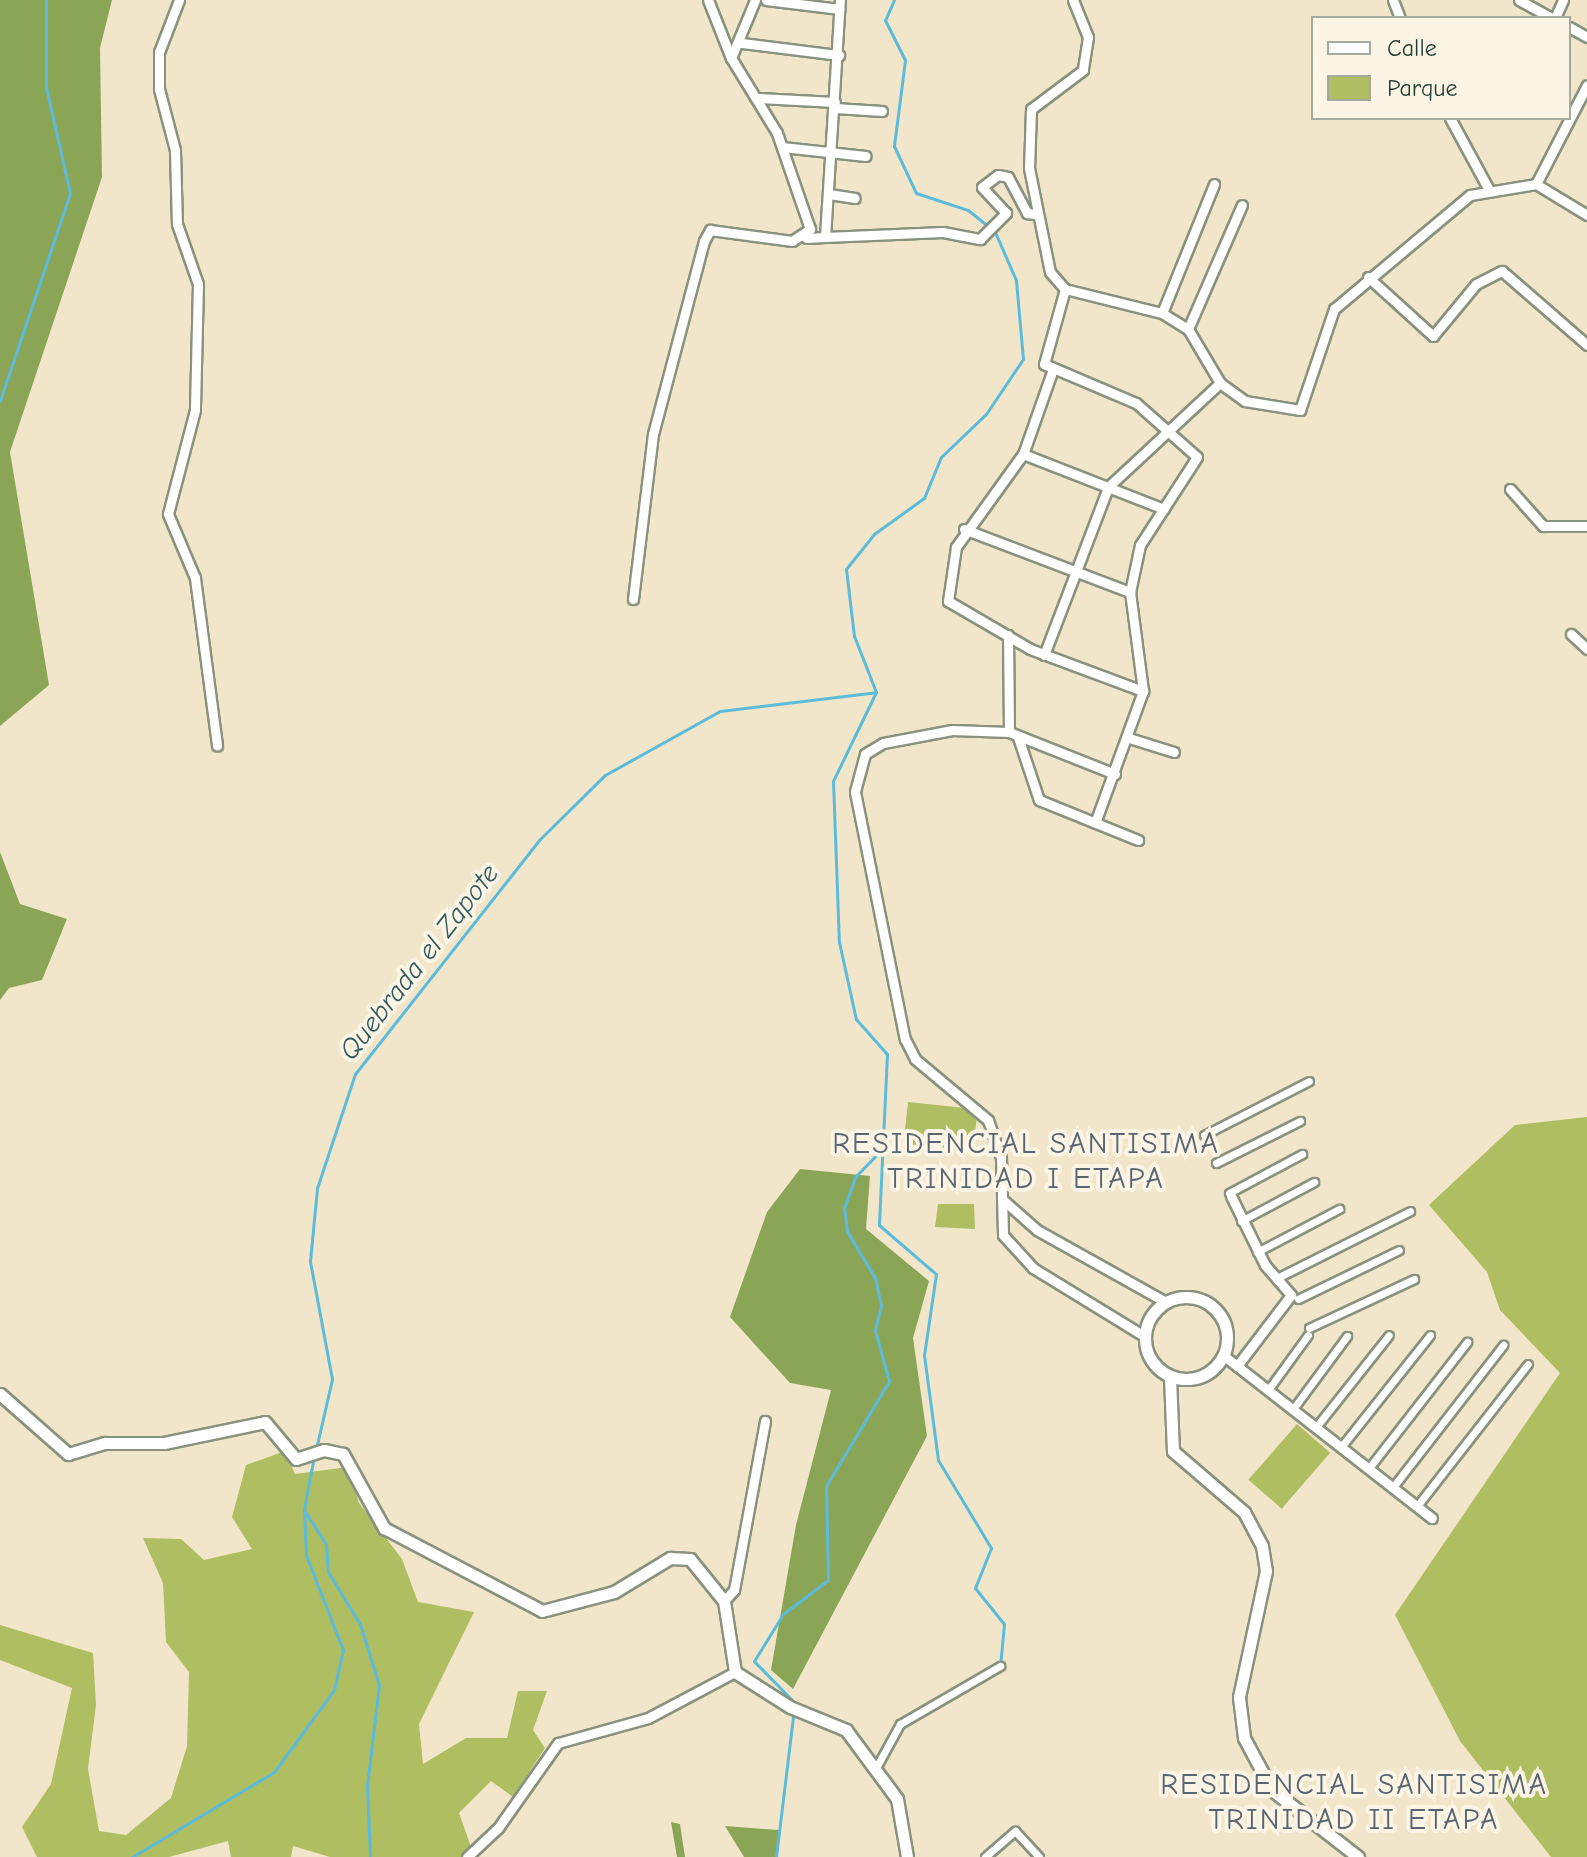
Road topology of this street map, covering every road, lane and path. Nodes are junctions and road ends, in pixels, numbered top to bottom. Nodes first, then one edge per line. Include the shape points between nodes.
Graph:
1 (179, 0) edge
2 (708, 0) edge
3 (755, 0) edge
4 (766, 0) edge
5 (1073, 0) edge
6 (1519, 0) edge
7 (839, 5) edge
8 (1550, 16) edge
9 (742, 43) junction
10 (839, 55) junction
11 (731, 58) junction
12 (1587, 85) edge
13 (759, 98) junction
14 (835, 105) junction
15 (882, 111) dead end
16 (1571, 116) edge
17 (1451, 120) edge
18 (1569, 120) edge
19 (782, 147) junction
20 (832, 151) junction
21 (866, 156) dead end
22 (1214, 184) dead end
23 (1536, 184) junction
24 (1488, 188) junction
25 (829, 194) junction
26 (855, 198) dead end
27 (1242, 205) dead end
28 (1586, 210) edge
29 (1035, 214) junction
30 (825, 237) junction
31 (806, 238) junction
32 (1368, 277) junction
33 (1065, 289) junction
34 (1162, 313) junction
35 (1188, 329) junction
36 (1587, 345) edge
37 (1053, 369) junction
38 (1220, 383) junction
39 (1166, 429) junction
40 (1023, 454) junction
41 (1108, 487) junction
42 (1510, 489) dead end
43 (1164, 509) junction
44 (1587, 526) edge
45 (964, 529) junction
46 (1073, 570) junction
47 (1130, 592) junction
48 (633, 599) dead end
49 (1571, 634) dead end
50 (1008, 635) junction
51 (1049, 640) junction
52 (1030, 649) junction
53 (1587, 649) edge
54 (1044, 655) junction
55 (1140, 686) junction
56 (1014, 735) junction
57 (1129, 738) junction
58 (217, 746) dead end
59 (1174, 752) dead end
60 (1115, 774) junction
61 (1095, 823) junction
62 (1138, 840) dead end
63 (1309, 1081) dead end
64 (1300, 1121) dead end
65 (1204, 1135) dead end
66 (1302, 1154) dead end
67 (1216, 1163) dead end
68 (1314, 1182) dead end
69 (1230, 1194) joint
70 (1002, 1199) junction
71 (1339, 1209) dead end
72 (1410, 1211) dead end
73 (1241, 1221) junction
74 (1399, 1250) dead end
75 (1257, 1252) junction
76 (1277, 1278) junction
77 (1414, 1279) dead end
78 (1298, 1299) dead end
79 (1166, 1302) junction
80 (1389, 1335) dead end
81 (1430, 1335) dead end
82 (1144, 1336) junction
83 (1347, 1336) dead end
84 (1467, 1342) dead end
85 (1503, 1345) dead end
86 (1223, 1355) junction
87 (1528, 1364) dead end
88 (1237, 1366) junction
89 (1170, 1377) junction
90 (1268, 1390) junction
91 (0, 1394) edge
92 (1293, 1409) junction
93 (765, 1421) dead end
94 (1316, 1427) junction
95 (1341, 1447) junction
96 (1369, 1468) junction
97 (1393, 1487) junction
98 (1417, 1506) junction
99 (1432, 1518) dead end
100 (724, 1601) junction
101 (1000, 1666) dead end
102 (735, 1672) junction
103 (877, 1766) junction
104 (467, 1857) edge
105 (907, 1857) edge
106 (986, 1857) edge
107 (1039, 1857) edge
108 (1358, 1857) edge

1 - 58 street via 159,52 159,89 175,150 177,224 198,284 195,410 168,514 195,578
2 - 11 street
3 - 9 street
4 - 7 street
5 - 29 street via 1088,37 1083,70 1031,109
6 - 8 street
7 - 10 street
9 - 10 street
9 - 11 street
10 - 14 street
11 - 13 street
12 - 16 street
13 - 14 street
13 - 19 street
14 - 15 street
14 - 20 street
17 - 24 street
18 - 23 street
19 - 20 street
19 - 31 street via 810,229
20 - 21 street
20 - 25 street
22 - 34 street
23 - 24 street
23 - 28 street
24 - 32 street via 1434,219
25 - 26 street
25 - 30 street
27 - 35 street
29 - 30 street via 1027,213 1008,177 998,175 982,187 1006,213 980,239 943,232
29 - 33 street via 1050,272
30 - 31 street
31 - 48 street via 710,230 704,241 653,434
32 - 36 street via 1433,336 1476,284 1502,271
32 - 38 street via 1324,325 1300,410 1245,401
33 - 34 street
33 - 37 street via 1044,358
34 - 35 street
35 - 38 street
37 - 39 street via 1136,403
37 - 40 street
38 - 39 street
39 - 41 street
39 - 43 street via 1197,457
40 - 41 street
40 - 45 street
41 - 43 street
41 - 46 street
42 - 44 street via 1543,526
43 - 47 street via 1140,545
45 - 46 street
45 - 50 street via 948,601
46 - 47 street
46 - 51 street
47 - 55 street
49 - 53 street
50 - 52 street
50 - 56 street
51 - 52 street
51 - 54 street
52 - 54 street
54 - 55 street
55 - 57 street
56 - 60 street
56 - 61 street via 1039,800
56 - 70 street via 952,730 883,743 854,776 905,1039 915,1059 988,1120 1001,1157
57 - 59 street
57 - 60 street
60 - 61 street
61 - 62 street
63 - 65 street
64 - 67 street
66 - 69 street
68 - 73 street
69 - 73 street
70 - 79 street via 1037,1230
70 - 82 street via 1003,1235 1025,1261
71 - 75 street
72 - 76 street
73 - 75 street
74 - 78 street
75 - 76 street
76 - 88 street via 1289,1300
77 - 90 street via 1309,1331
79 - 82 street
79 - 86 street via 1194,1298 1213,1307 1227,1332
80 - 94 street
81 - 95 street
82 - 89 street via 1148,1357
83 - 92 street
84 - 96 street
85 - 97 street
86 - 88 street
86 - 89 street via 1207,1374
87 - 98 street
88 - 90 street
89 - 108 street via 1173,1451 1244,1512 1262,1546 1266,1571 1239,1697 1244,1738 1272,1790
90 - 92 street
91 - 100 street via 64,1454 265,1422 296,1459 324,1450 343,1454 384,1528 542,1611 614,1592 678,1557 694,1561
92 - 94 street
93 - 100 street via 734,1590
94 - 95 street
95 - 96 street
96 - 97 street
97 - 98 street
98 - 99 street
100 - 102 street
101 - 103 street via 900,1724
102 - 103 street via 790,1707 846,1730
102 - 104 street via 648,1718 558,1743 498,1828
103 - 105 street via 897,1799
106 - 107 street via 1015,1831

